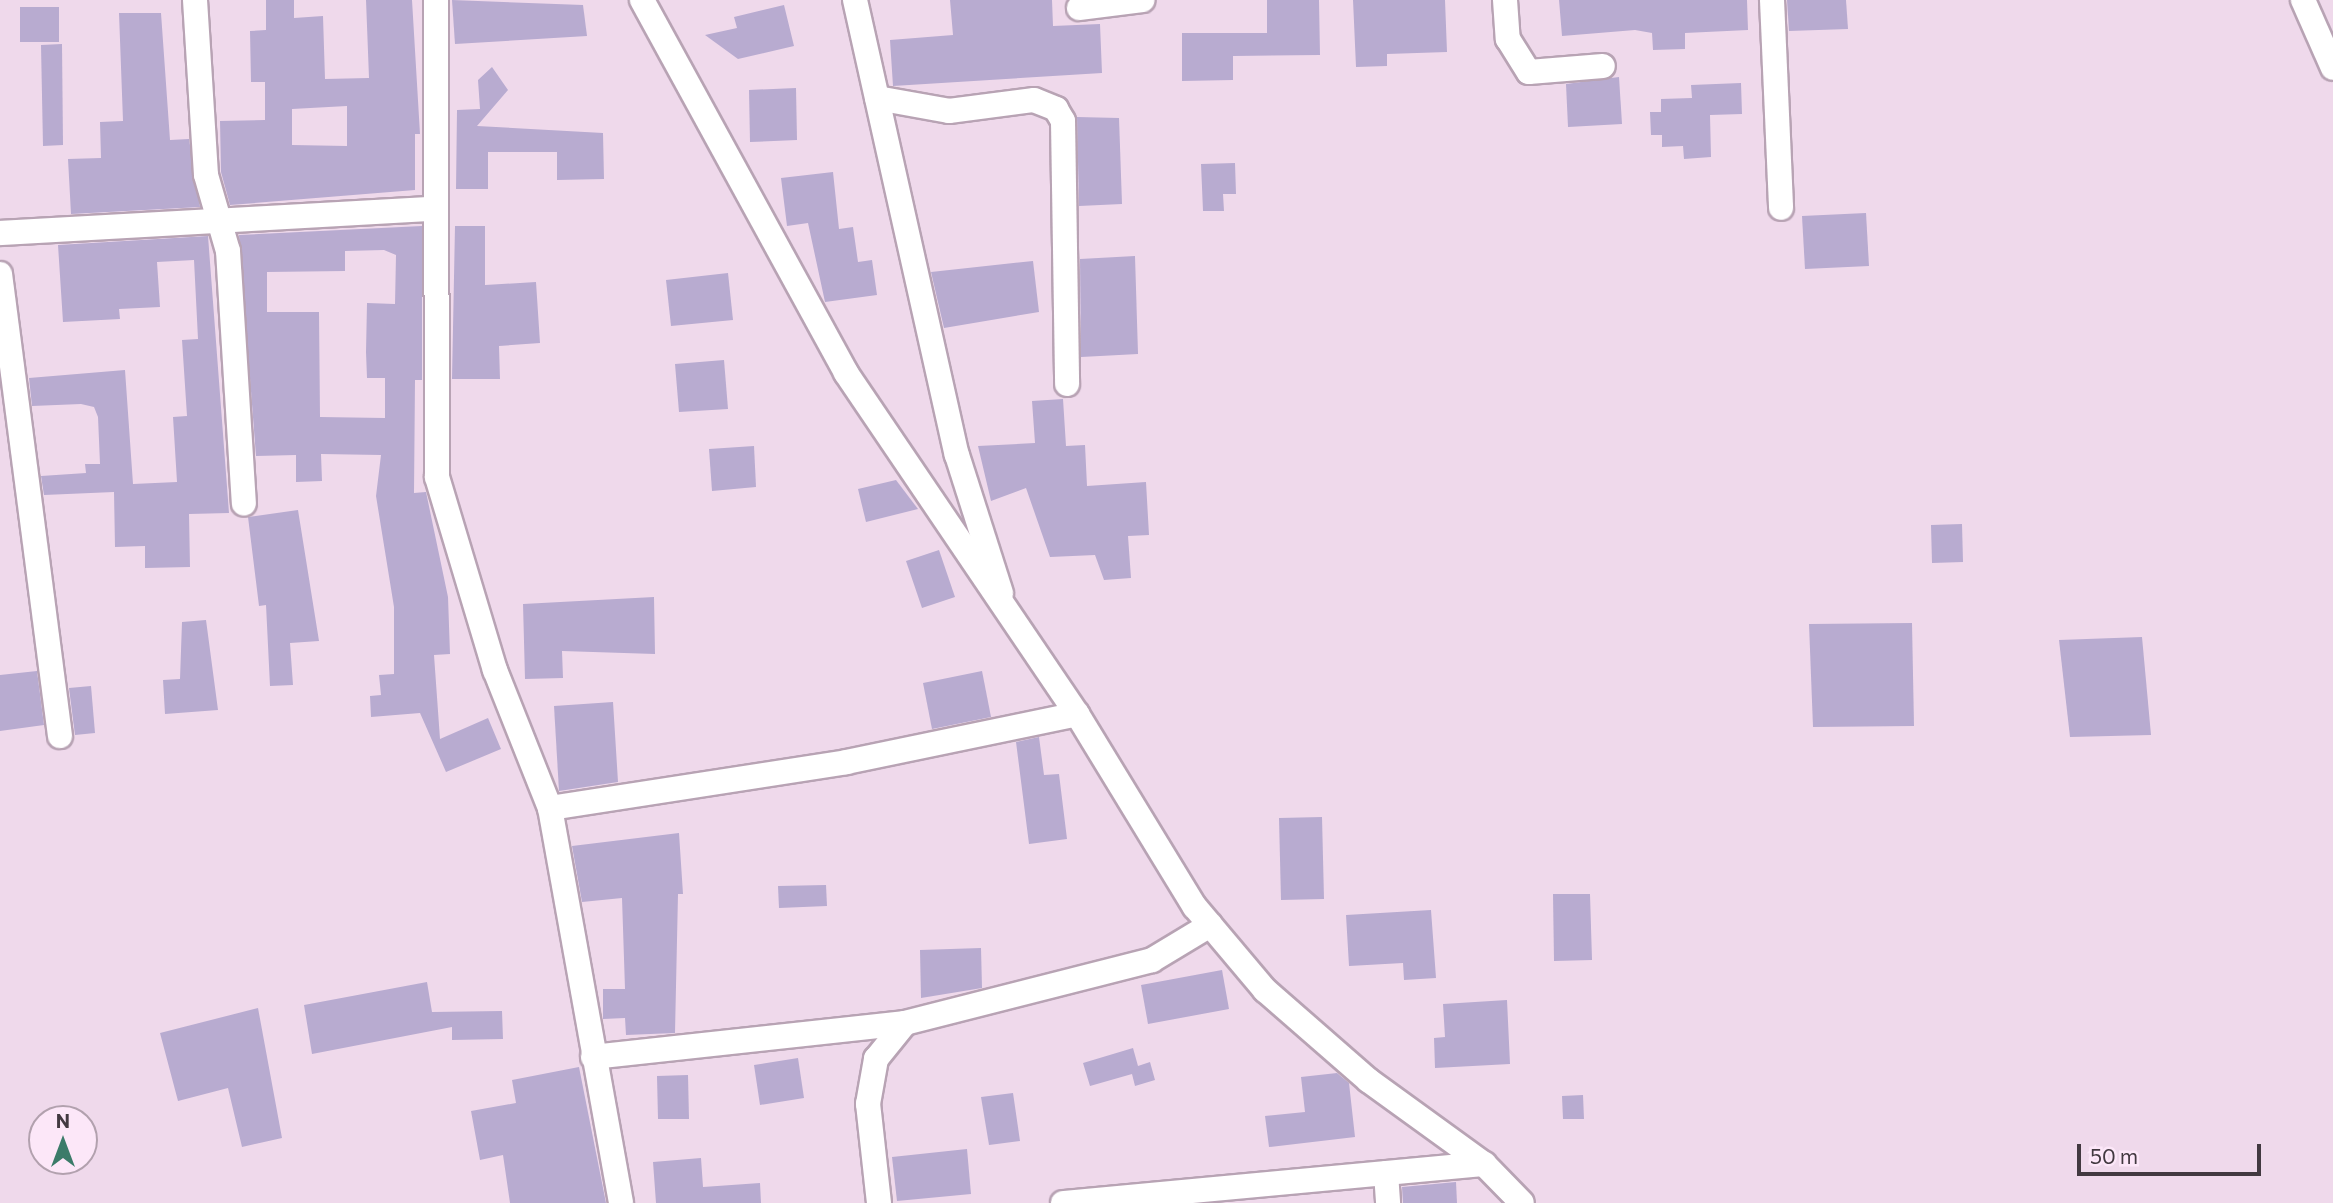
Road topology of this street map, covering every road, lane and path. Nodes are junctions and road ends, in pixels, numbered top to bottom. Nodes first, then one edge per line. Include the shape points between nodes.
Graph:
1 (195, 0) edge
2 (436, 0) edge
3 (642, 0) edge
4 (855, 0) edge
5 (1142, 0) edge
6 (1505, 0) edge
7 (1772, 0) edge
8 (2303, 0) edge
9 (1079, 8) dead end
10 (1603, 66) dead end
11 (2333, 68) edge
12 (877, 99) junction
13 (1781, 208) dead end
14 (434, 209) junction
15 (218, 222) junction
16 (0, 233) edge
17 (0, 274) edge
18 (1067, 384) dead end
19 (244, 503) dead end
20 (1002, 604) junction
21 (1077, 714) junction
22 (60, 736) dead end
23 (550, 808) junction
24 (1210, 925) junction
25 (905, 1023) junction
26 (593, 1057) junction
27 (1484, 1164) junction
28 (1386, 1173) junction
29 (1205, 1197) edge
30 (621, 1203) edge
31 (879, 1203) edge
32 (1063, 1203) edge
33 (1388, 1203) edge
34 (1522, 1203) edge

1 - 15 street via 206,175
2 - 14 street
3 - 20 street via 846,373
4 - 12 street
5 - 9 street
6 - 10 street via 1508,39 1529,72
7 - 13 street
8 - 11 street
12 - 18 street via 949,111 1034,100 1056,109 1063,121
12 - 20 street via 957,455 999,575
14 - 15 street
14 - 23 street via 437,477 495,670
15 - 16 street
15 - 19 street via 228,251
17 - 22 street
20 - 21 street
21 - 23 street via 846,762
21 - 24 street
23 - 26 street
24 - 25 street via 1152,960
24 - 27 street via 1265,990 1357,1071
25 - 26 street
25 - 31 street via 876,1059 868,1104
26 - 30 street
27 - 28 street
27 - 34 street
28 - 29 street
28 - 33 street
29 - 32 street

